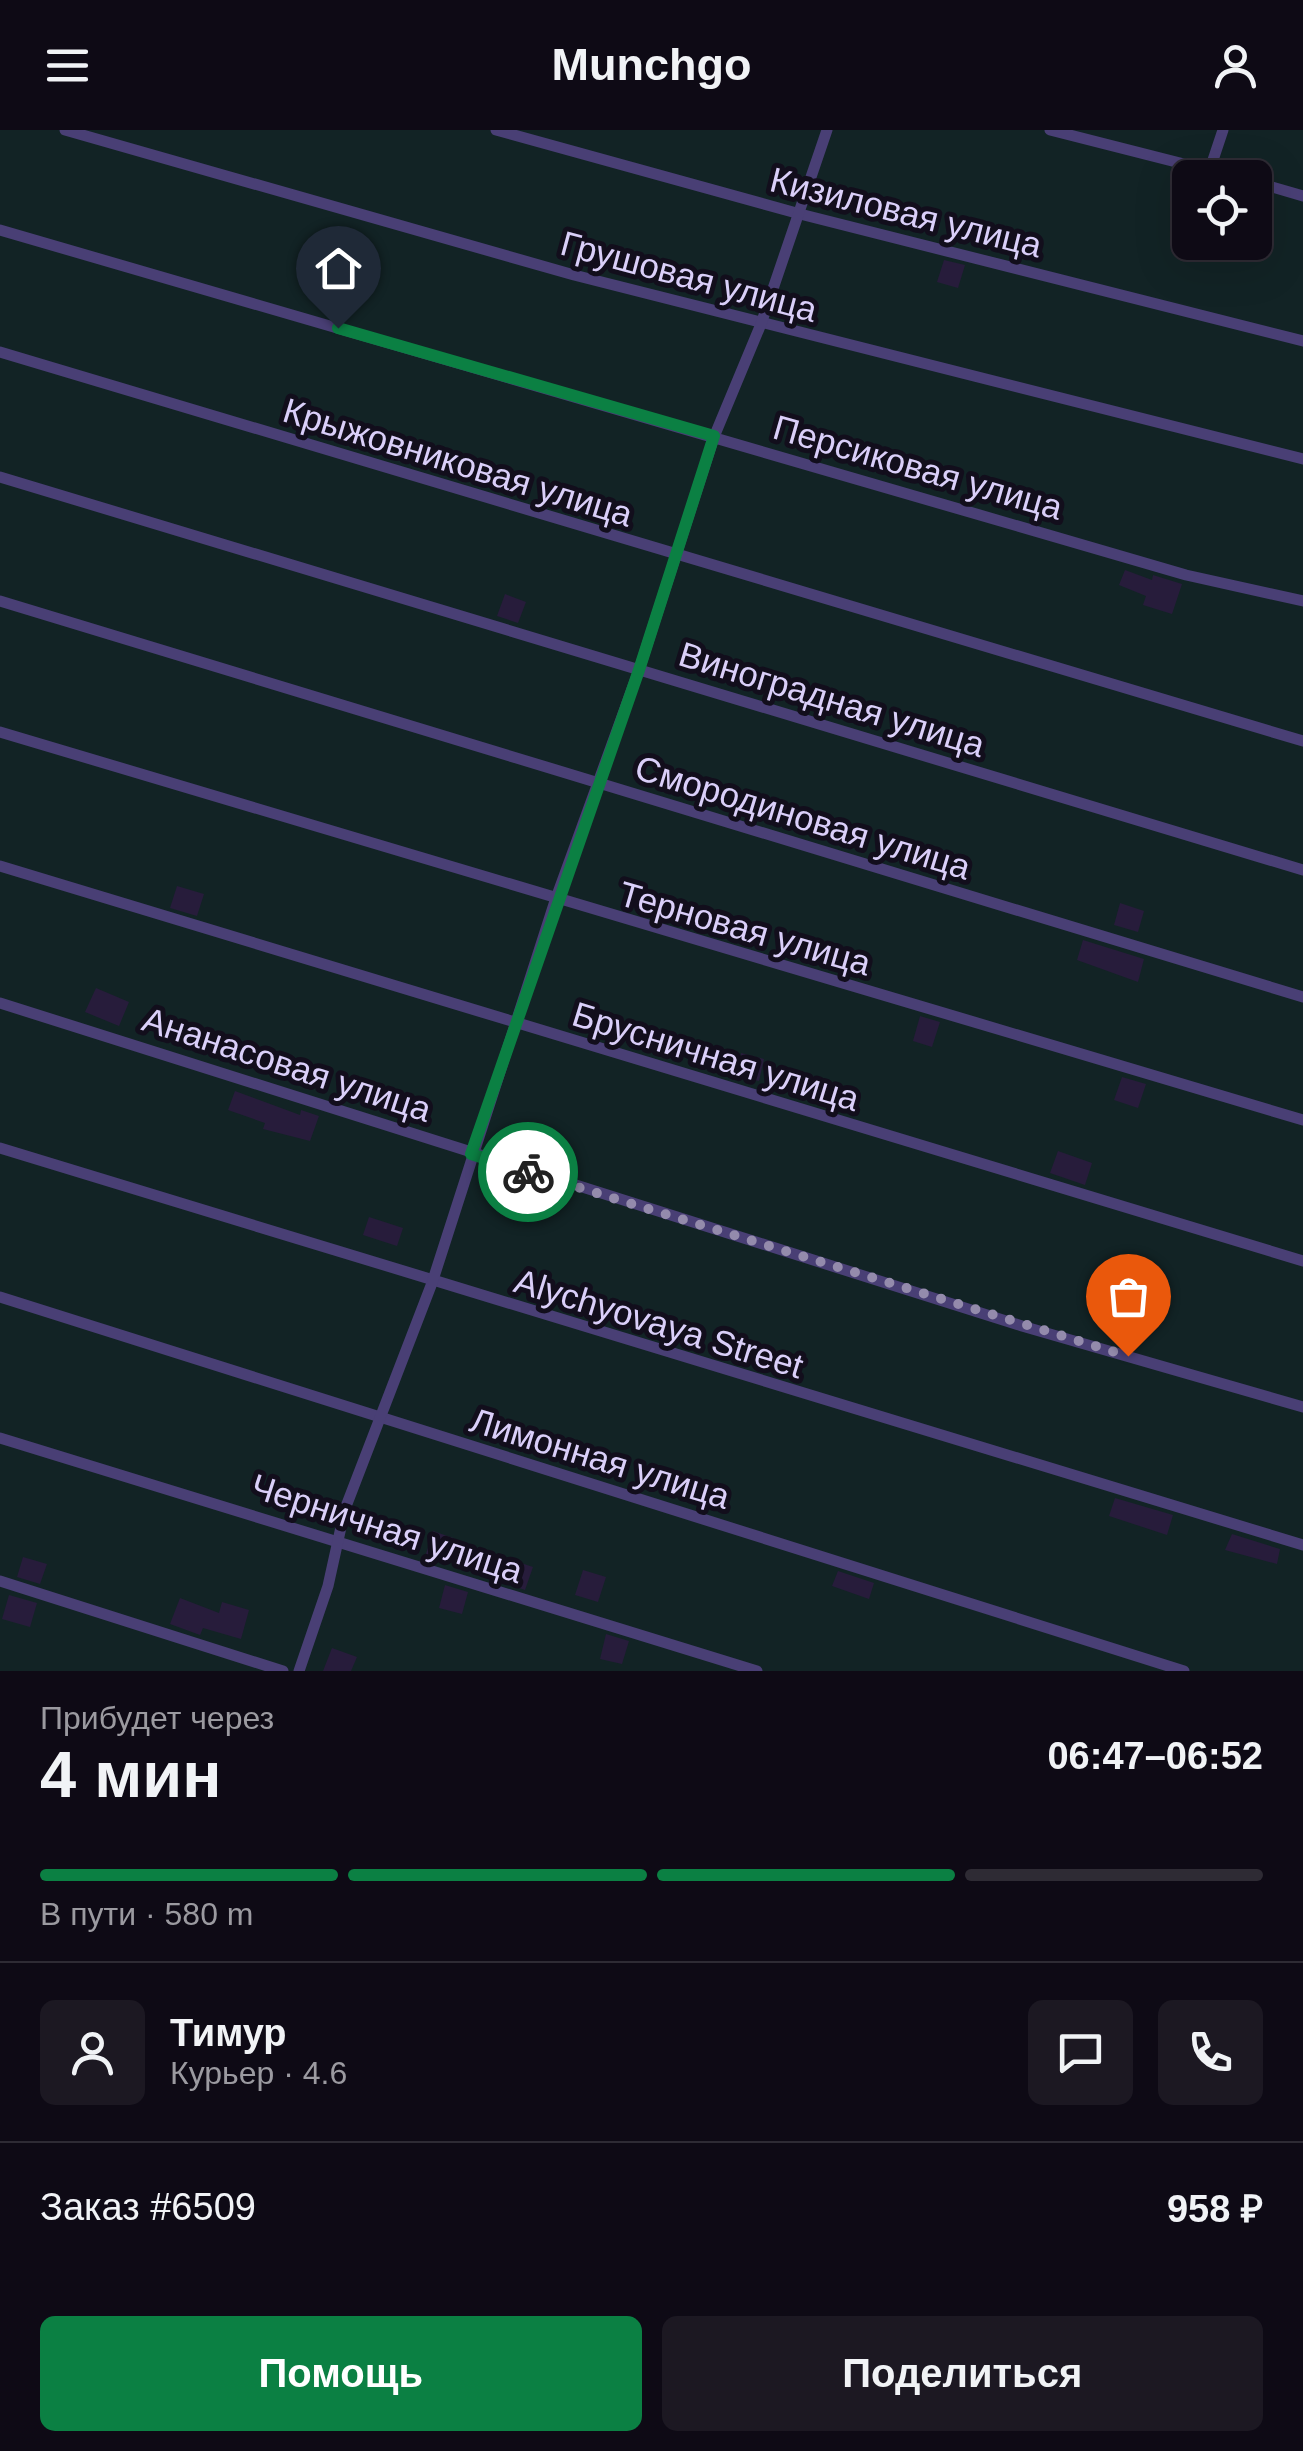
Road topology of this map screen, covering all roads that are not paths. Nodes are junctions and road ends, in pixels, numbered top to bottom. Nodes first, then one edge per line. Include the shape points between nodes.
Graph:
1 (65, 130) edge
2 (496, 130) edge
3 (828, 130) edge
4 (1050, 130) edge
5 (1223, 130) edge
6 (1091, 135) edge
7 (1178, 160) edge
8 (1213, 160) edge
9 (1272, 187) edge
10 (1303, 196) edge
11 (800, 214) junction
12 (0, 230) edge
13 (761, 324) junction
14 (1303, 342) edge
15 (0, 352) edge
16 (714, 436) junction
17 (1303, 459) edge
18 (0, 477) edge
19 (674, 556) junction
20 (0, 600) edge
21 (1303, 601) edge
22 (639, 670) junction
23 (0, 732) edge
24 (1303, 742) edge
25 (598, 783) junction
26 (0, 866) edge
27 (1303, 870) edge
28 (555, 901) junction
29 (1303, 997) edge
30 (0, 1003) edge
31 (514, 1024) junction
32 (1303, 1120) edge
33 (0, 1148) edge
34 (471, 1154) junction
35 (1303, 1261) edge
36 (432, 1283) junction
37 (0, 1298) edge
38 (1303, 1407) edge
39 (380, 1418) junction
40 (0, 1438) edge
41 (335, 1539) junction
42 (1303, 1545) edge
43 (0, 1581) edge
44 (283, 1671) edge
45 (299, 1671) edge
46 (757, 1671) edge
47 (1184, 1671) edge

1 - 13 street, Грушовая улица
2 - 11 street, Кизиловая улица
3 - 11 street
4 - 6 street
5 - 8 street
6 - 7 street
9 - 10 street
11 - 13 street
11 - 14 street, Кизиловая улица
12 - 16 street, Персиковая улица
13 - 16 street
13 - 17 street, Грушовая улица
15 - 19 street, Крыжовниковая улица
16 - 19 street
16 - 21 street, Персиковая улица via 1186,575
18 - 22 street, Виноградная улица
19 - 22 street
19 - 24 street, Крыжовниковая улица
20 - 25 street, Смородиновая улица
22 - 25 street
22 - 27 street, Виноградная улица
23 - 28 street, Терновая улица
25 - 28 street
25 - 29 street, Смородиновая улица
26 - 31 street, Брусничная улица
28 - 31 street
28 - 32 street, Терновая улица
30 - 34 street, Ананасовая улица
31 - 34 street
31 - 35 street, Брусничная улица
33 - 36 street, Alychyovaya Street
34 - 36 street
34 - 38 street, Ананасовая улица
36 - 39 street
36 - 42 street, Alychyovaya Street
37 - 39 street, Лимонная улица
39 - 41 street
39 - 47 street, Лимонная улица
40 - 41 street, Черничная улица
41 - 45 street via 328,1586
41 - 46 street, Черничная улица
43 - 44 street

